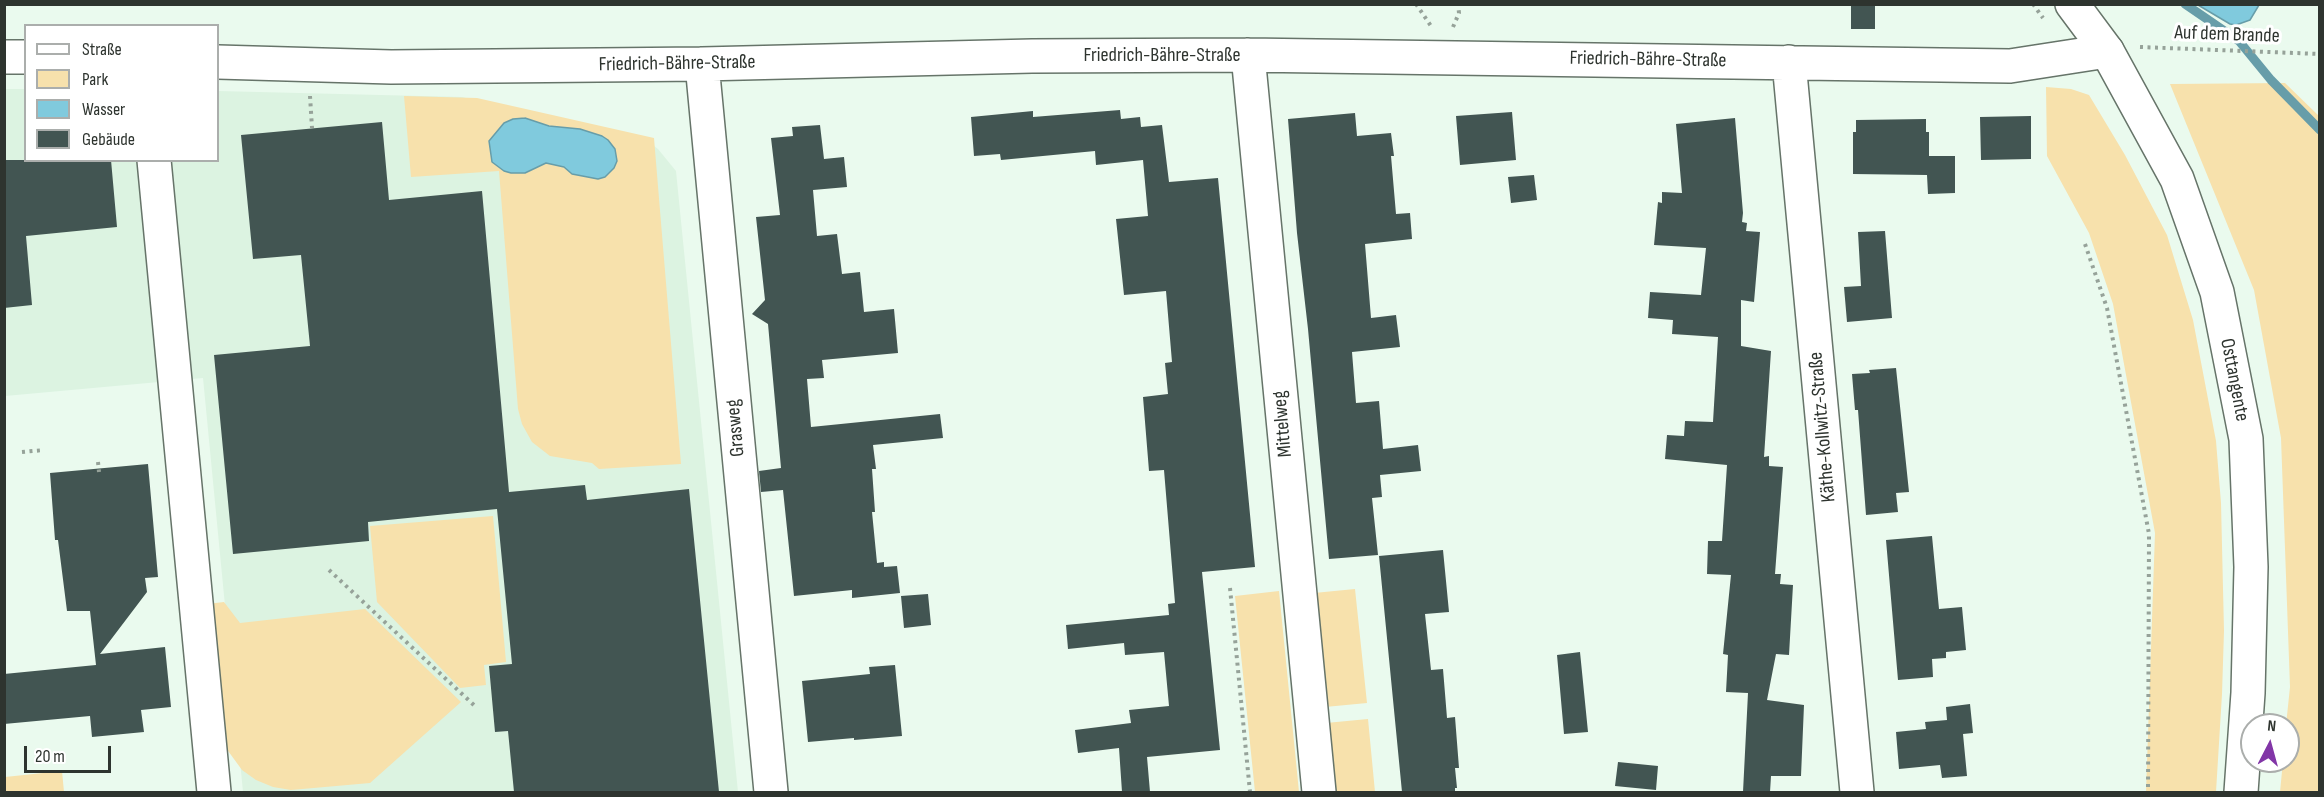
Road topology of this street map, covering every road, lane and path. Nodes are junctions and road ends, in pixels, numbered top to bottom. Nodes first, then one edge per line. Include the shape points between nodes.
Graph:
1 (2032, 4) edge
2 (2072, 4) edge
3 (2120, 49) junction
4 (2319, 54) edge
5 (1248, 56) junction
6 (2070, 56) junction
7 (4, 57) edge
8 (24, 57) edge
9 (219, 62) edge
10 (1789, 62) junction
11 (702, 64) junction
12 (309, 87) dead end
13 (312, 128) dead end
14 (154, 162) edge
15 (2085, 244) dead end
16 (44, 450) dead end
17 (22, 452) dead end
18 (98, 462) dead end
19 (99, 472) dead end
20 (329, 570) dead end
21 (1230, 588) dead end
22 (476, 707) dead end
23 (214, 792) edge
24 (771, 792) edge
25 (1250, 792) edge
26 (1319, 792) edge
27 (1857, 792) edge
28 (2148, 792) edge
29 (2241, 792) edge

1 - 6 path
2 - 3 street, Osttangente
3 - 4 path, Auf dem Brande
3 - 6 street, Friedrich-Bähre-Straße
3 - 29 street, Osttangente via 2177,180 2217,292 2246,439 2251,567
5 - 10 street, Friedrich-Bähre-Straße
5 - 11 street, Friedrich-Bähre-Straße via 1032,56
5 - 26 street, Mittelweg
6 - 10 street, Friedrich-Bähre-Straße via 2010,66
7 - 8 street
9 - 11 street, Friedrich-Bähre-Straße via 391,67
10 - 27 street, Käthe-Kollwitz-Straße
11 - 24 street, Grasweg
12 - 13 path
14 - 23 street
15 - 28 path via 2107,308 2149,534
16 - 17 path
18 - 19 path
20 - 22 path
21 - 25 path

